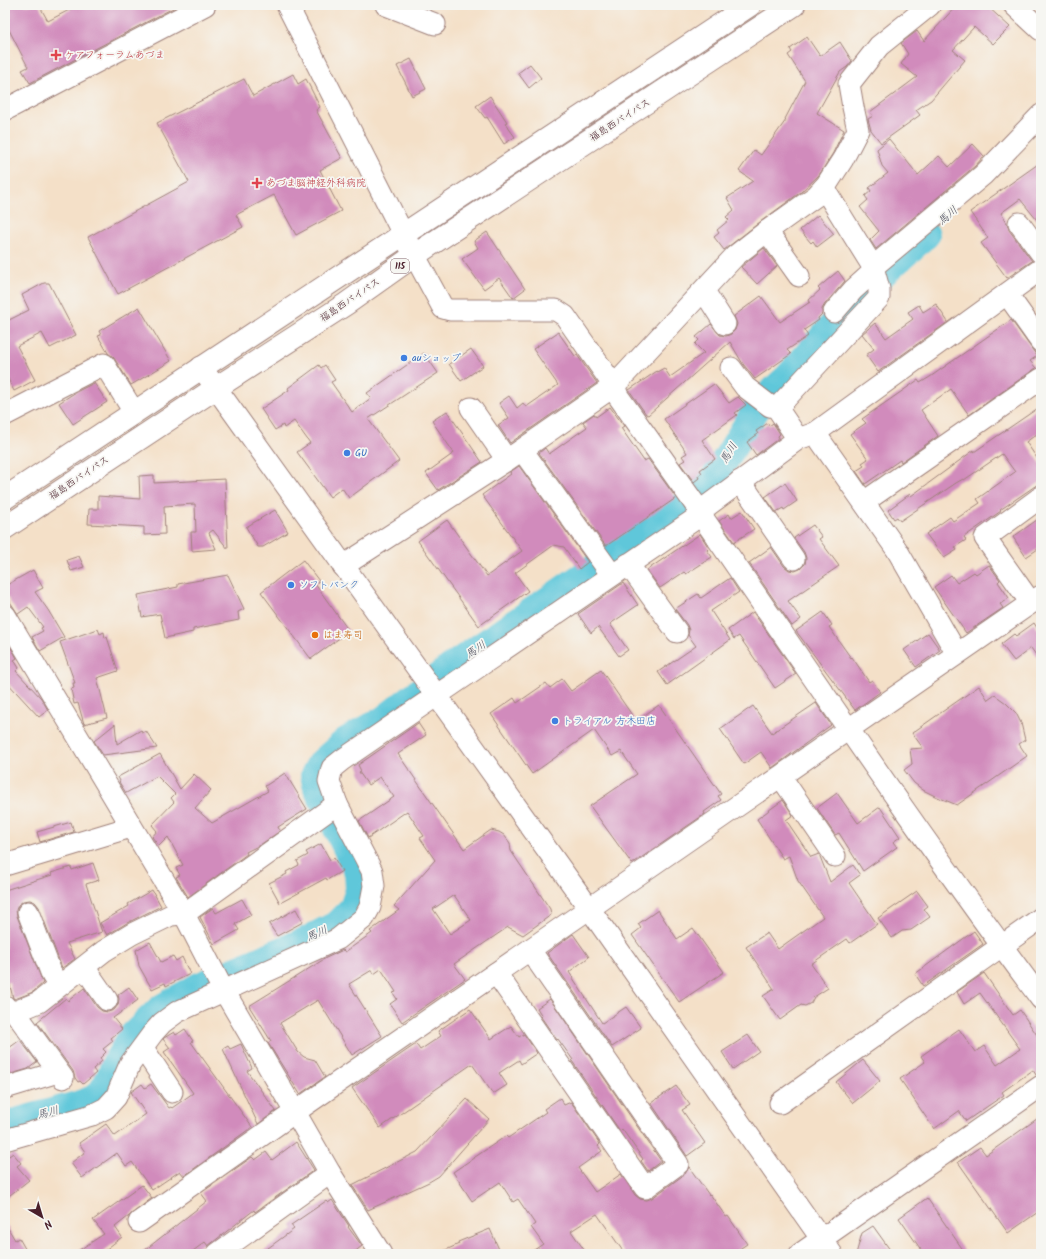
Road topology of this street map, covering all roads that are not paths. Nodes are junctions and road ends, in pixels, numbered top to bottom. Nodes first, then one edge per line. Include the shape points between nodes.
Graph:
1 (205, 5) edge
2 (287, 5) edge
3 (386, 5) edge
4 (750, 5) edge
5 (794, 5) edge
6 (930, 5) edge
7 (1014, 5) edge
8 (435, 24) dead end
9 (1041, 30) edge
10 (5, 110) edge
11 (1041, 115) edge
12 (824, 188) junction
13 (1019, 223) dead end
14 (767, 231) junction
15 (403, 234) junction
16 (1041, 253) edge
17 (415, 256) junction
18 (1041, 269) edge
19 (875, 275) junction
20 (799, 276) dead end
21 (704, 290) junction
22 (1007, 294) junction
23 (834, 312) dead end
24 (725, 324) dead end
25 (1041, 342) edge
26 (202, 367) junction
27 (732, 368) dead end
28 (1041, 379) edge
29 (614, 386) junction
30 (216, 388) junction
31 (767, 403) junction
32 (471, 408) dead end
33 (134, 412) junction
34 (5, 415) edge
35 (806, 436) junction
36 (514, 455) junction
37 (740, 481) junction
38 (1041, 497) edge
39 (5, 498) edge
40 (864, 502) junction
41 (694, 504) junction
42 (5, 528) edge
43 (794, 559) dead end
44 (343, 566) junction
45 (611, 566) junction
46 (1036, 599) edge
47 (5, 614) edge
48 (677, 632) dead end
49 (957, 654) junction
50 (436, 694) junction
51 (849, 730) junction
52 (781, 777) junction
53 (331, 809) junction
54 (131, 827) junction
55 (835, 856) dead end
56 (5, 865) edge
57 (589, 908) junction
58 (28, 912) dead end
59 (184, 914) junction
60 (1041, 918) edge
61 (1001, 946) junction
62 (530, 950) junction
63 (84, 967) junction
64 (496, 973) junction
65 (219, 980) junction
66 (59, 986) junction
67 (1041, 999) edge
68 (107, 1000) dead end
69 (8, 1010) edge
70 (143, 1048) junction
71 (1041, 1086) edge
72 (5, 1088) edge
73 (172, 1092) dead end
74 (780, 1104) dead end
75 (295, 1112) junction
76 (5, 1140) edge
77 (330, 1173) junction
78 (139, 1222) dead end
79 (826, 1246) edge
80 (217, 1254) edge
81 (381, 1254) edge
82 (800, 1254) edge

1 - 10 street
2 - 15 street
3 - 8 street
4 - 15 highway, 115
5 - 17 highway, 福島西バイパス / 115
6 - 12 street via 880,46 849,84 858,130
7 - 9 street
11 - 19 street via 983,175
12 - 14 street
12 - 19 street
13 - 16 street
14 - 20 street
14 - 21 street via 735,256
15 - 17 street
15 - 26 highway, 115
17 - 29 street via 443,308 556,310 565,316
17 - 30 highway, 福島西バイパス / 115
18 - 22 street
19 - 23 street via 853,290
19 - 31 street via 879,298
21 - 24 street
21 - 29 street
22 - 25 street
22 - 35 street
26 - 30 street
26 - 33 highway, 115
27 - 31 street via 745,387
28 - 40 street
29 - 36 street
29 - 41 street via 618,396
30 - 42 highway, 福島西バイパス / 115
30 - 44 street
31 - 35 street
32 - 36 street
33 - 34 street via 104,364
33 - 39 highway, 115
35 - 37 street
35 - 40 street
36 - 44 street
36 - 45 street
37 - 41 street via 707,506
37 - 43 street
38 - 46 street via 985,538
40 - 49 street via 897,550
41 - 45 street
41 - 51 street
44 - 50 street
45 - 48 street
45 - 50 street
46 - 49 street
47 - 54 street
49 - 51 street
50 - 53 street via 332,768 329,781
50 - 57 street
51 - 52 street
51 - 61 street
52 - 55 street
52 - 57 street
53 - 59 street
53 - 65 street via 372,871 374,886 370,907 364,918 338,939
54 - 56 street
54 - 59 street
57 - 62 street
57 - 79 street
58 - 66 street via 52,975
59 - 63 street via 171,915 132,934
59 - 65 street
60 - 61 street
61 - 67 street
61 - 74 street
62 - 64 street
62 - 64 street via 678,1164 646,1188
63 - 66 street
63 - 68 street
64 - 75 street
65 - 70 street via 162,1023
65 - 75 street
66 - 69 street via 39,1002
69 - 72 street via 61,1075
70 - 73 street
70 - 76 street via 130,1064 116,1097 106,1108 92,1116
71 - 79 street
75 - 77 street
75 - 78 street
77 - 80 street
77 - 81 street
79 - 82 street

